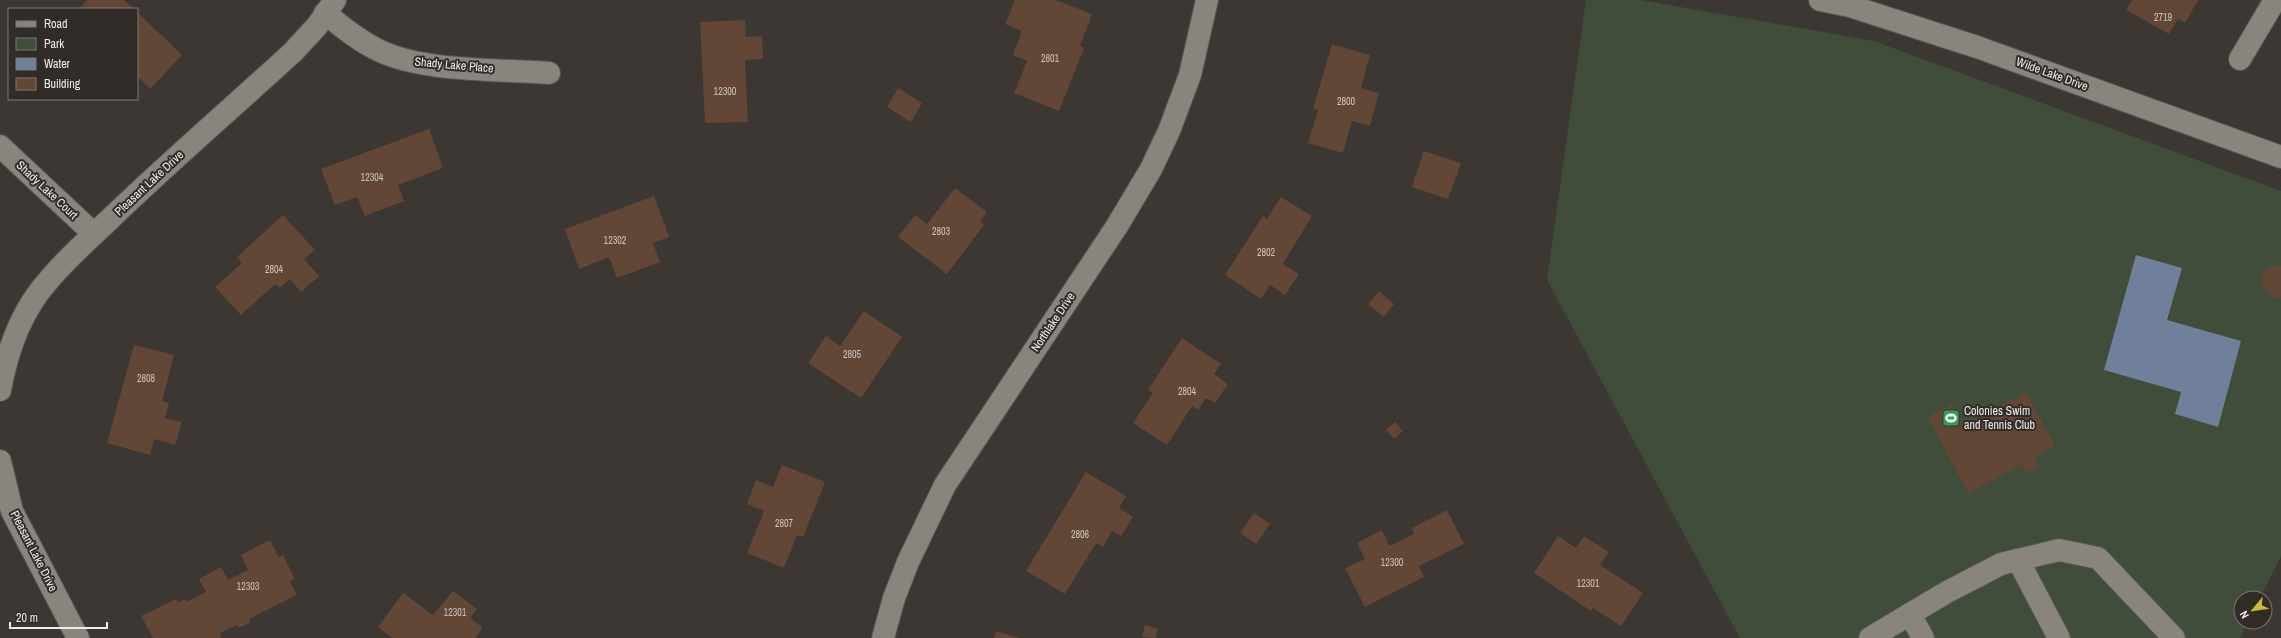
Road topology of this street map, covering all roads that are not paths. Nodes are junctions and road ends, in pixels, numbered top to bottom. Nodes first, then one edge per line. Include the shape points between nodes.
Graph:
1 (1207, 0) edge
2 (1820, 0) edge
3 (2275, 0) edge
4 (330, 7) edge
5 (2240, 59) dead end
6 (549, 73) dead end
7 (0, 146) edge
8 (2281, 157) edge
9 (94, 234) junction
10 (0, 390) edge
11 (0, 461) edge
12 (2018, 560) junction
13 (1910, 614) junction
14 (78, 638) edge
15 (883, 638) edge
16 (1870, 638) edge
17 (1923, 638) edge
18 (2060, 638) edge
19 (2174, 638) edge

1 - 15 street, Northlake Drive via 1190,75 1169,131 1151,169 1117,226 945,485 908,562 894,598
2 - 8 street, Wilde Lake Drive via 1850,6 1977,47
3 - 5 street
4 - 6 street, Shady Lake Place via 359,40 379,51 417,64
4 - 9 street, Pleasant Lake Drive via 317,26 293,52
7 - 9 street, Shady Lake Court
9 - 10 street, Pleasant Lake Drive via 47,281 24,317 5,363
11 - 14 street, Pleasant Lake Drive via 12,511
12 - 13 street via 2002,564
12 - 18 street
12 - 19 street via 2059,550 2098,558
13 - 16 street
13 - 17 street

